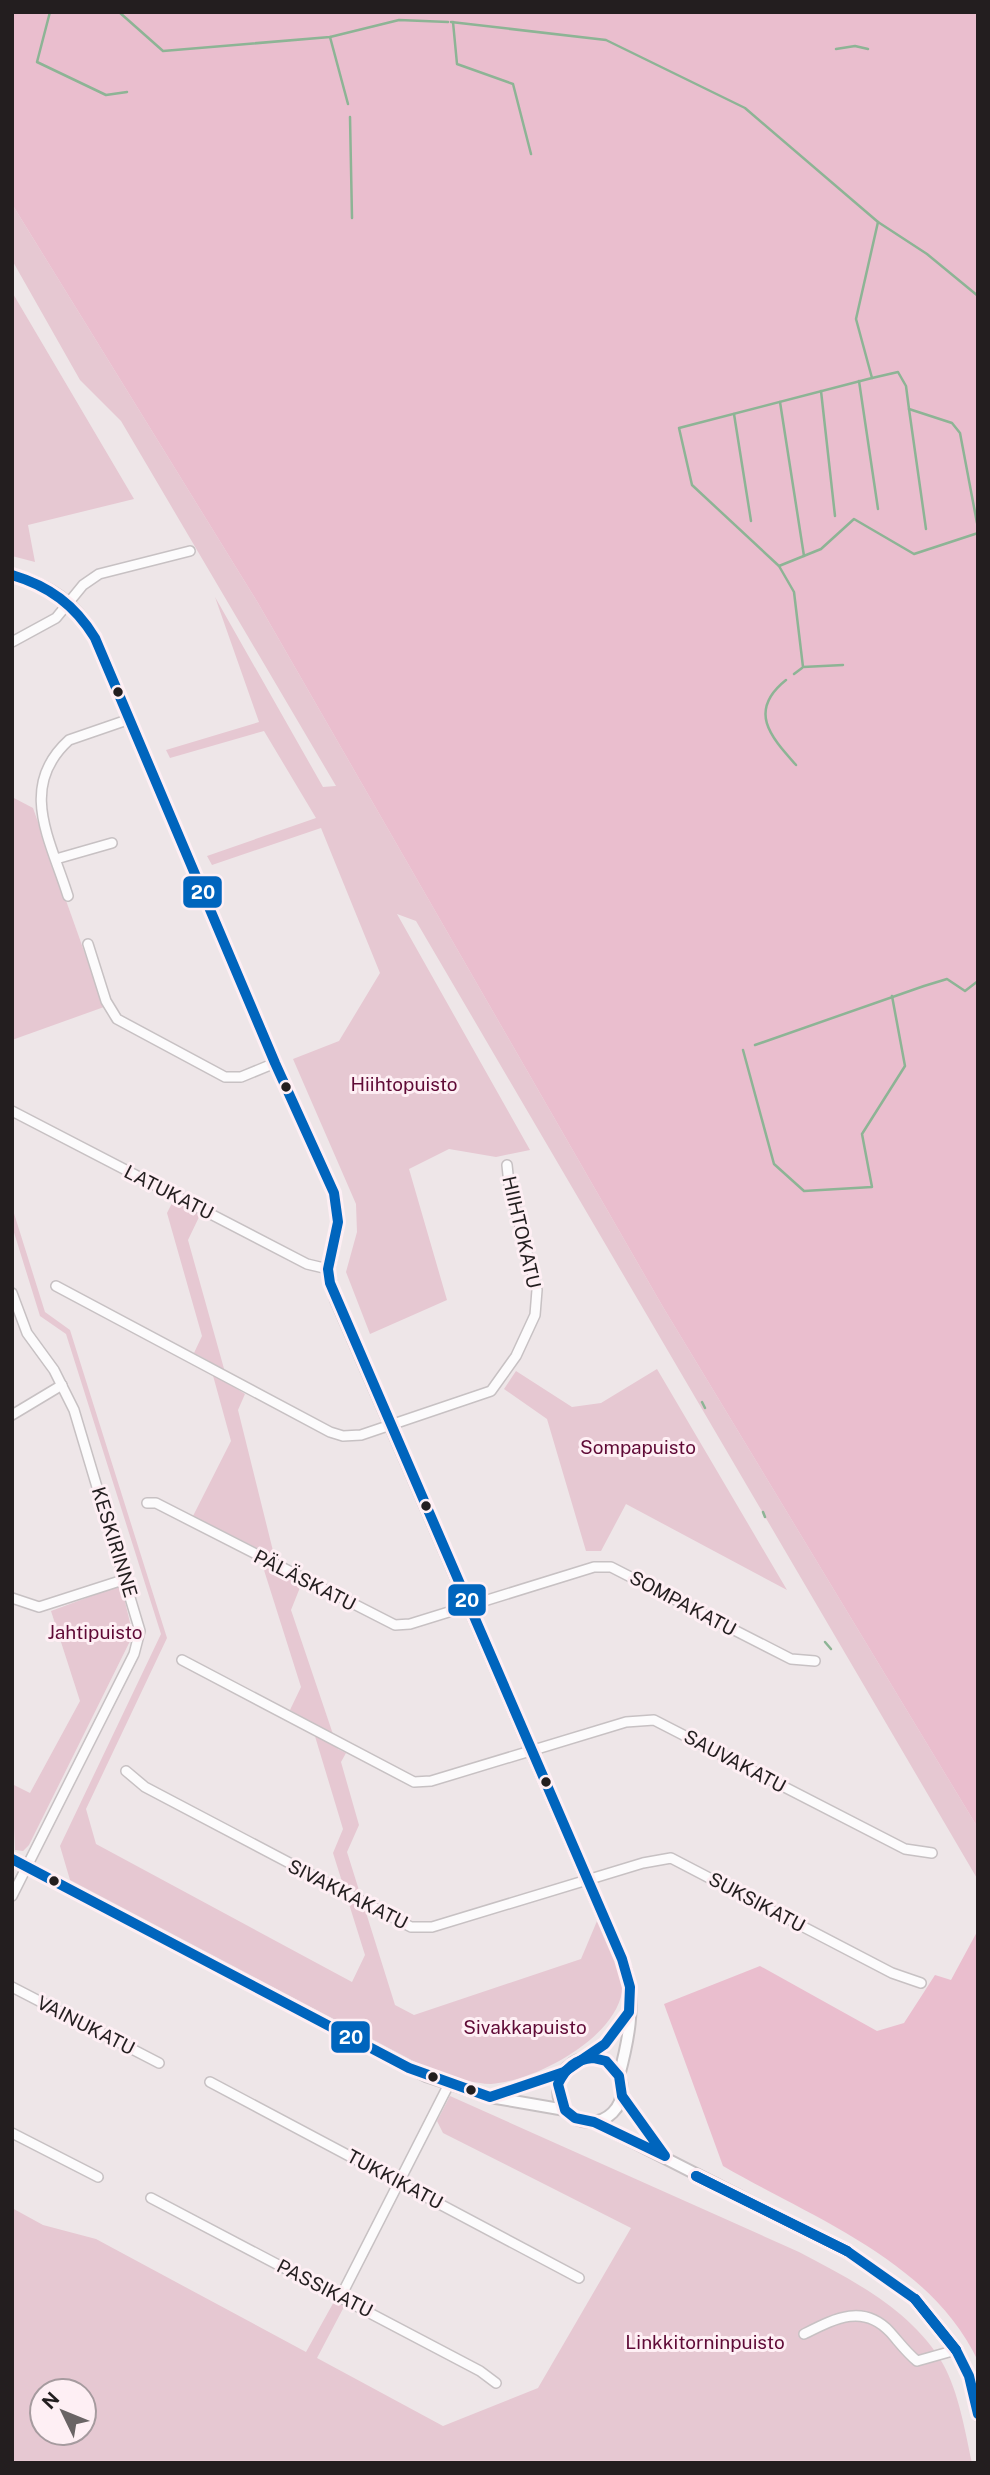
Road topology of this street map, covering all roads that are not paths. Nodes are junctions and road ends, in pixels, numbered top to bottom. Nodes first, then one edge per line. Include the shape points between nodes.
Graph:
1 (190, 551) dead end
2 (12, 575) edge
3 (70, 603) junction
4 (12, 642) edge
5 (130, 719) junction
6 (112, 843) dead end
7 (56, 859) junction
8 (68, 896) dead end
9 (88, 944) dead end
10 (275, 1063) junction
11 (12, 1111) edge
12 (507, 1164) dead end
13 (328, 1269) junction
14 (56, 1286) dead end
15 (12, 1293) edge
16 (62, 1385) junction
17 (12, 1415) edge
18 (391, 1425) junction
19 (147, 1503) dead end
20 (126, 1579) junction
21 (12, 1598) edge
22 (469, 1606) junction
23 (182, 1661) dead end
24 (814, 1661) dead end
25 (531, 1751) junction
26 (126, 1771) dead end
27 (932, 1853) dead end
28 (12, 1859) edge
29 (26, 1867) junction
30 (587, 1880) junction
31 (12, 1896) edge
32 (921, 1983) dead end
33 (12, 1987) edge
34 (629, 2012) junction
35 (586, 2058) junction
36 (159, 2063) dead end
37 (564, 2072) junction
38 (619, 2076) junction
39 (210, 2082) dead end
40 (449, 2084) junction
41 (622, 2096) junction
42 (490, 2097) junction
43 (565, 2109) junction
44 (594, 2122) junction
45 (12, 2133) edge
46 (665, 2156) junction
47 (98, 2177) dead end
48 (401, 2182) junction
49 (150, 2198) dead end
50 (579, 2278) dead end
51 (341, 2296) junction
52 (804, 2334) dead end
53 (956, 2350) junction
54 (496, 2383) dead end
55 (978, 2415) edge

1 - 3 street via 99,574 83,585
2 - 3 street via 47,586
3 - 4 street via 56,618
3 - 5 street via 95,638
5 - 7 street via 75,736 65,743 49,770 39,799
5 - 10 street
6 - 7 street
7 - 8 street
9 - 10 street via 108,1007 122,1023 225,1077 241,1077
10 - 13 street via 334,1194 338,1222
11 - 13 street, LATUKATU via 307,1264
12 - 18 street, HIIHTOKATU via 537,1290 531,1327 514,1361 491,1391
13 - 18 street via 336,1300
14 - 18 street, HIIHTOKATU via 336,1435 360,1435
15 - 16 street, KESKIRINNE via 27,1333
16 - 17 street
16 - 20 street, KESKIRINNE via 80,1427
18 - 22 street
19 - 22 street, PÄLÄSKATU via 156,1503 395,1625
20 - 21 street via 38,1607
20 - 29 street, KESKIRINNE via 139,1623 138,1646
22 - 24 street, SOMPAKATU via 594,1567 611,1567 790,1659
22 - 25 street
23 - 25 street, SAUVAKATU via 414,1782
25 - 27 street, SAUVAKATU via 626,1722 654,1720 905,1849
25 - 30 street
26 - 30 street, SIVAKKAKATU via 145,1787 411,1927 432,1927
28 - 29 street
29 - 31 street, KESKIRINNE
29 - 40 street via 409,2068
30 - 32 street, SUKSIKATU via 659,1858 678,1860 892,1973
30 - 34 street via 626,1970
33 - 36 street, VAINUKATU
34 - 35 street via 605,2044
34 - 38 street
35 - 37 street via 573,2062
35 - 38 street via 606,2061
37 - 42 street
37 - 43 street via 558,2091
38 - 41 street
39 - 48 street, TUKKIKATU
40 - 42 street
40 - 48 street
41 - 44 street via 612,2113
41 - 46 street
42 - 43 street
43 - 44 street via 581,2121
44 - 46 street
45 - 47 street
46 - 53 street via 847,2251 915,2299
48 - 50 street, TUKKIKATU
48 - 51 street
49 - 51 street, PASSIKATU
51 - 54 street, PASSIKATU
52 - 53 street via 838,2317 863,2314 888,2329 917,2361
53 - 55 street

